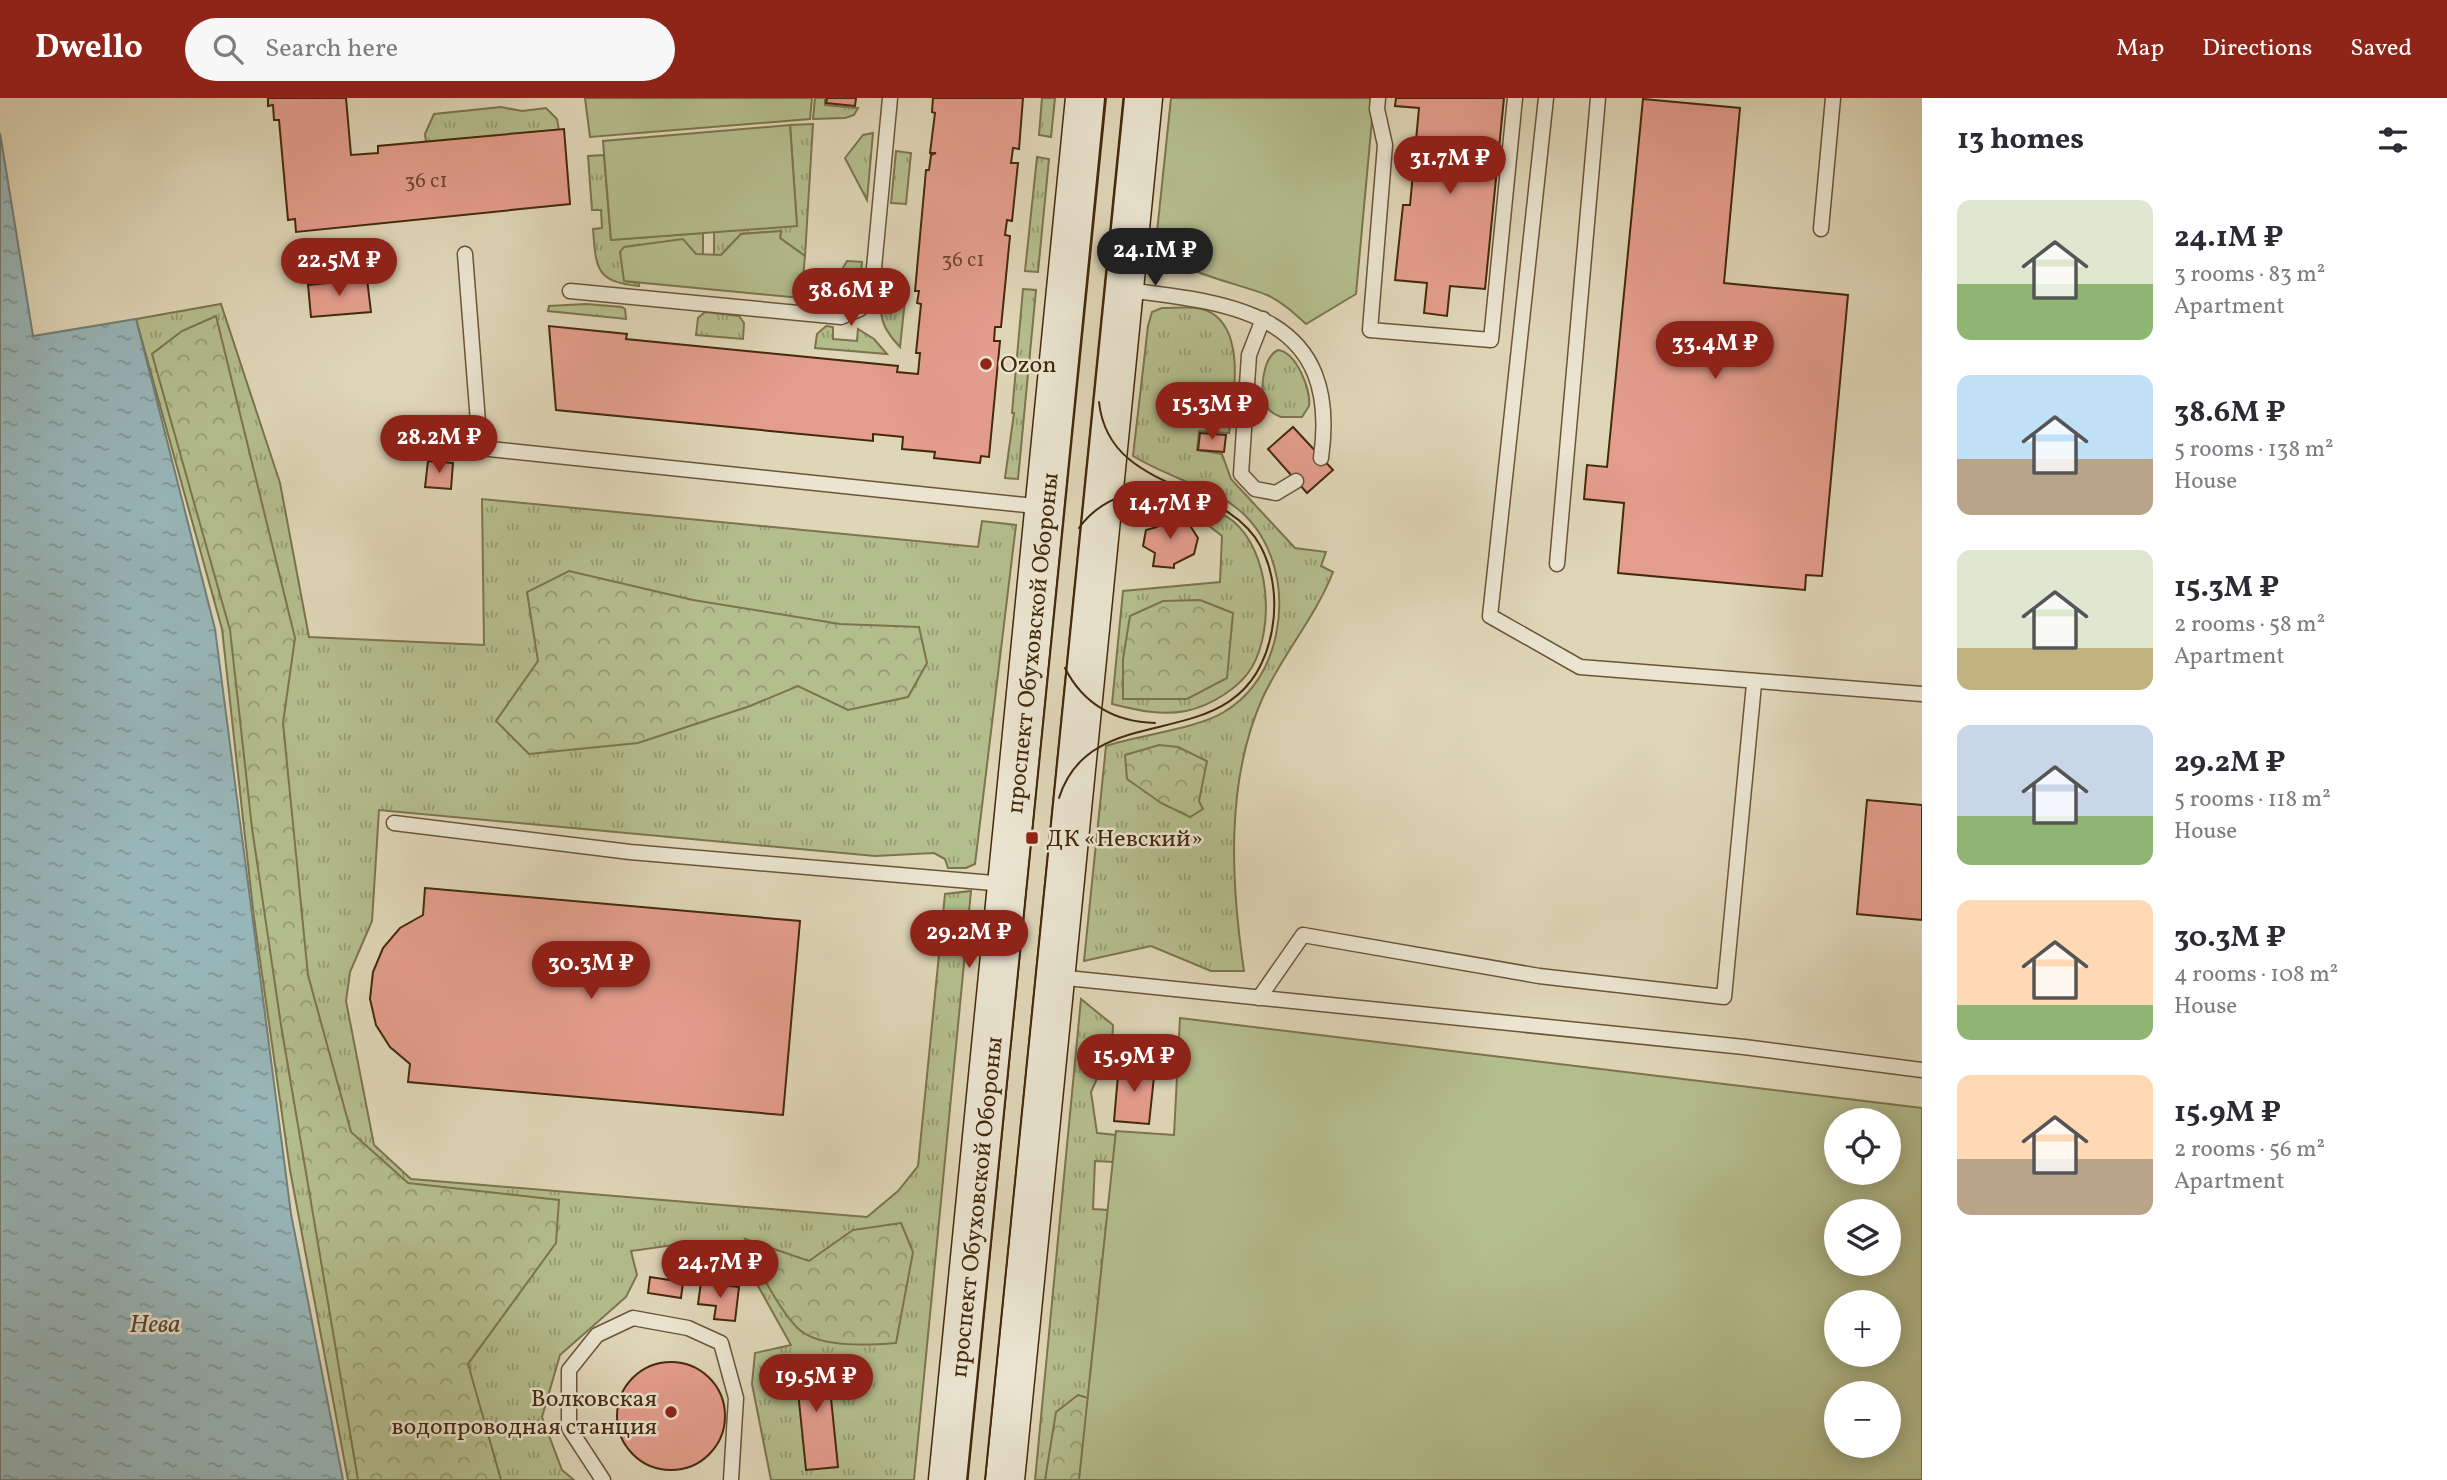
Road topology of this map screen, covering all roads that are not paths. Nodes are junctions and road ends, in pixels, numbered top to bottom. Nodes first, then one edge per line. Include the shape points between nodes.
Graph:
1 (890, 98) edge
2 (1085, 98) edge
3 (1143, 98) edge
4 (1378, 98) edge
5 (1515, 98) edge
6 (1546, 98) edge
7 (1598, 98) edge
8 (1833, 98) edge
9 (1821, 229) dead end
10 (465, 254) dead end
11 (570, 290) dead end
12 (1125, 290) junction
13 (1263, 319) junction
14 (404, 440) dead end
15 (480, 448) junction
16 (1321, 458) dead end
17 (1296, 481) dead end
18 (1045, 507) junction
19 (1558, 564) dead end
20 (1754, 684) junction
21 (1922, 694) edge
22 (394, 823) dead end
23 (1007, 884) junction
24 (1056, 977) junction
25 (1259, 998) junction
26 (1922, 1070) edge
27 (603, 1480) edge
28 (731, 1480) edge
29 (948, 1480) edge
30 (1005, 1480) edge

1 - 11 lane via 872,289 860,309 841,317
2 - 18 main road, проспект Обуховской Обороны
3 - 12 main road
4 - 5 lane via 1385,145 1370,330 1491,341
6 - 20 lane via 1490,616 1580,667
7 - 19 lane
8 - 9 lane
10 - 15 lane
12 - 13 lane via 1215,302
12 - 24 main road
13 - 16 lane via 1301,346 1323,390 1326,422
13 - 17 lane via 1249,355 1241,474 1255,489 1276,493
14 - 15 lane
15 - 18 lane
18 - 23 main road, проспект Обуховской Обороны
20 - 21 lane
20 - 25 lane via 1724,997 1539,976 1303,935
22 - 23 lane via 630,852
23 - 29 main road, проспект Обуховской Обороны
24 - 25 lane
24 - 30 main road
25 - 26 lane via 1744,1047
27 - 28 lane via 569,1428 569,1370 597,1335 633,1318 688,1328 721,1343 736,1398

